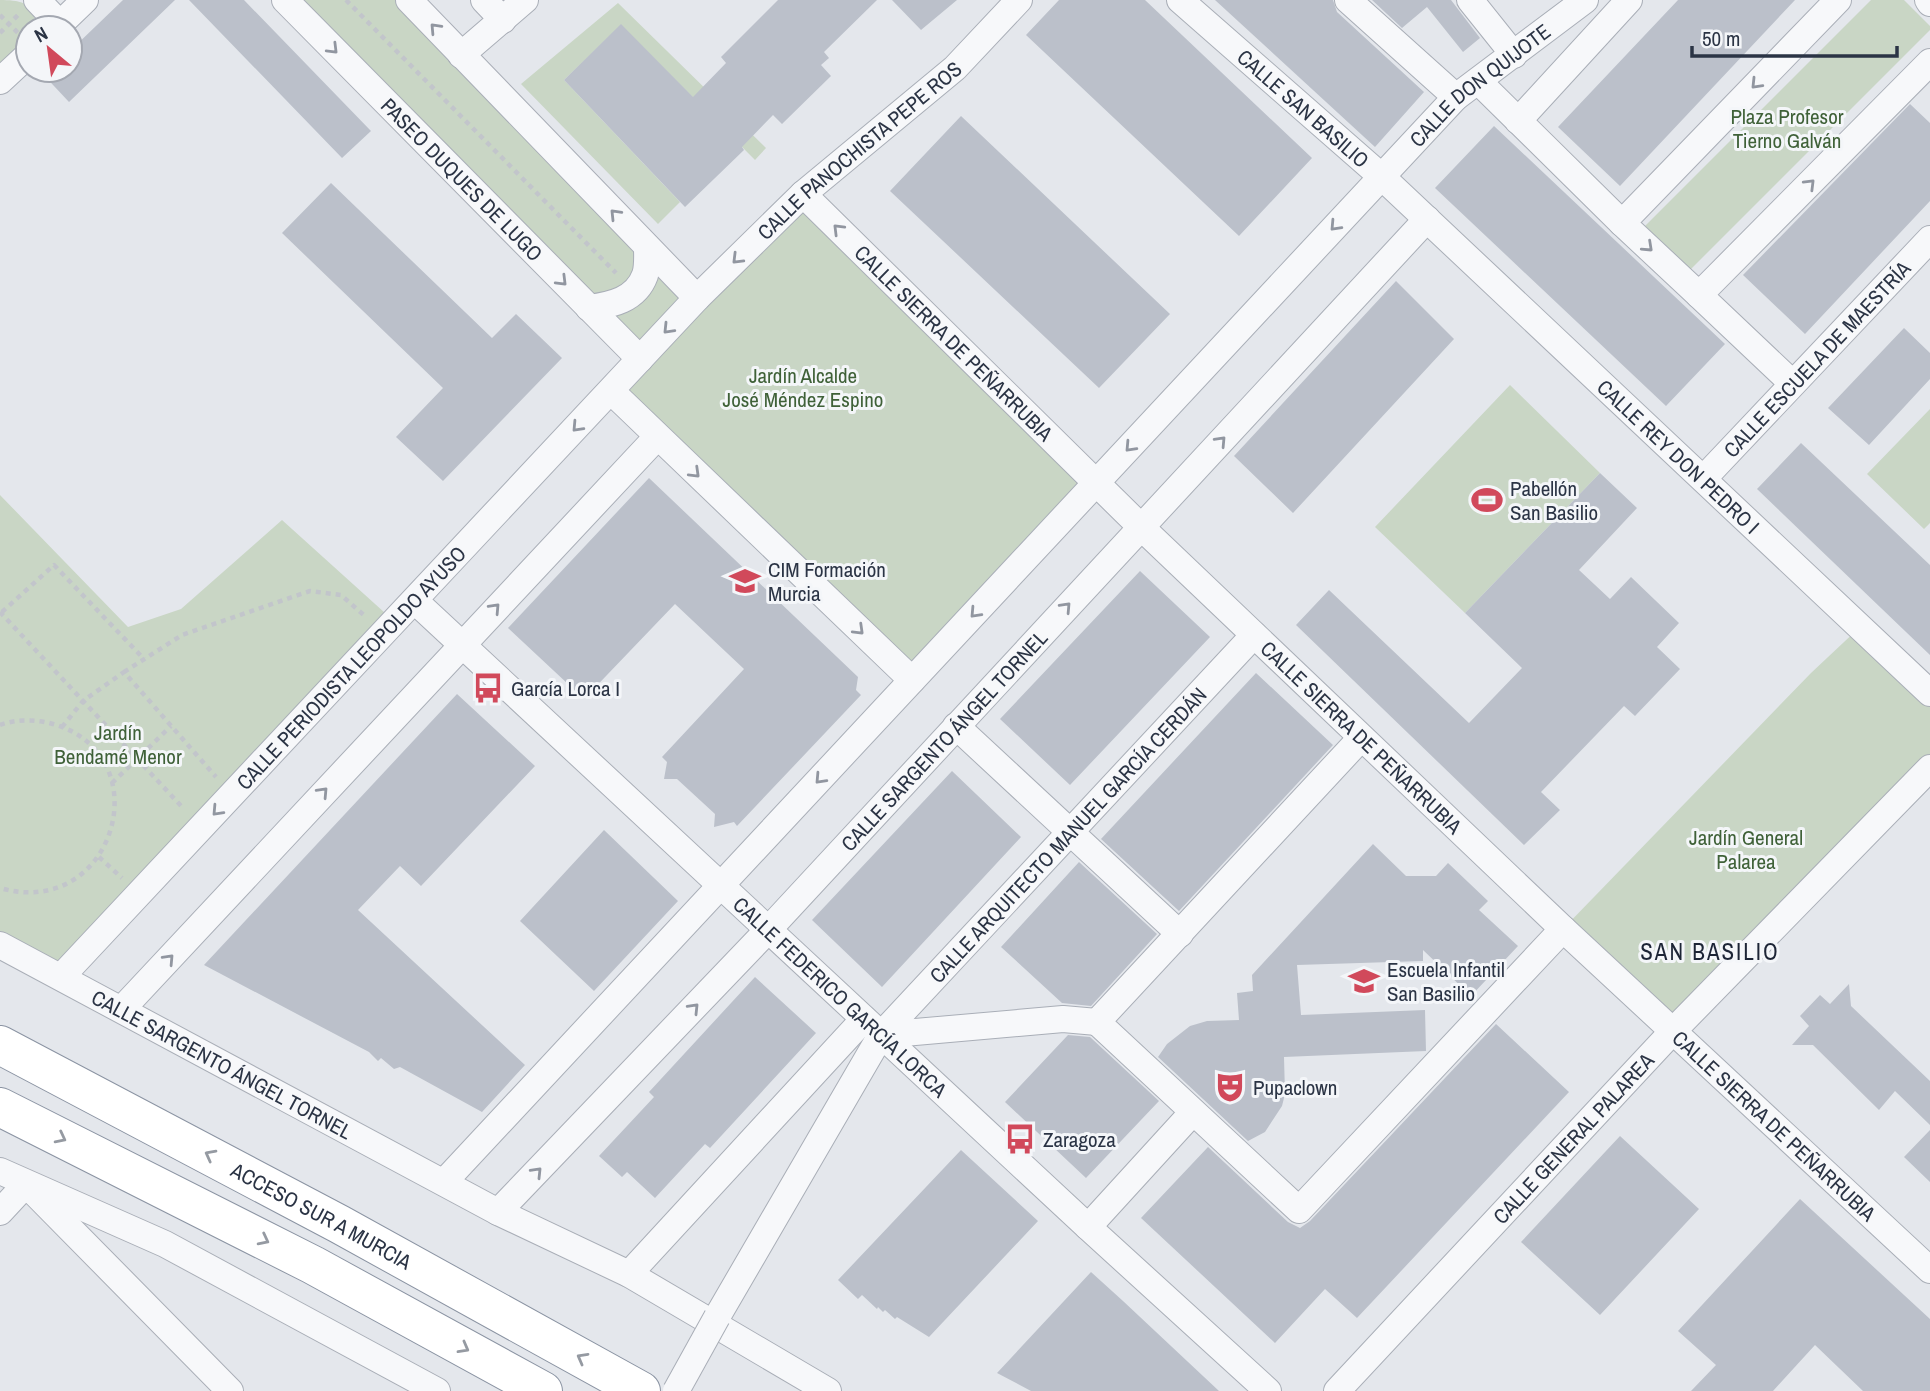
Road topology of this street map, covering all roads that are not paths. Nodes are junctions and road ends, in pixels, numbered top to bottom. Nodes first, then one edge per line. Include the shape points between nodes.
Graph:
1 (37, 0) edge
2 (85, 0) edge
3 (285, 0) edge
4 (409, 0) edge
5 (484, 0) edge
6 (526, 0) edge
7 (1019, 0) edge
8 (1180, 0) edge
9 (1348, 0) edge
10 (1470, 0) edge
11 (1585, 0) edge
12 (1629, 0) edge
13 (1838, 0) edge
14 (48, 14) edge
15 (70, 14) edge
16 (503, 20) junction
17 (460, 55) junction
18 (1514, 55) junction
19 (1930, 62) edge
20 (14, 64) edge
21 (0, 81) edge
22 (1478, 81) junction
23 (1455, 97) junction
24 (1518, 121) junction
25 (1382, 177) junction
26 (803, 194) junction
27 (1427, 219) junction
28 (1622, 223) junction
29 (1930, 239) edge
30 (647, 247) junction
31 (1699, 295) junction
32 (697, 298) junction
33 (589, 308) junction
34 (640, 359) junction
35 (1792, 383) junction
36 (611, 391) junction
37 (657, 437) junction
38 (1704, 478) junction
39 (1095, 484) junction
40 (1140, 527) junction
41 (415, 601) junction
42 (1254, 635) junction
43 (461, 645) junction
44 (912, 680) junction
45 (1930, 693) edge
46 (956, 726) junction
47 (1362, 738) junction
48 (1930, 768) edge
49 (1071, 831) junction
50 (720, 886) junction
51 (1563, 929) junction
52 (768, 930) junction
53 (1180, 934) junction
54 (0, 945) edge
55 (61, 977) junction
56 (122, 1009) junction
57 (1097, 1022) junction
58 (872, 1027) junction
59 (1673, 1031) junction
60 (0, 1045) edge
61 (0, 1107) edge
62 (1193, 1112) junction
63 (0, 1171) edge
64 (445, 1181) junction
65 (26, 1184) junction
66 (0, 1212) edge
67 (498, 1212) junction
68 (72, 1217) junction
69 (1088, 1227) junction
70 (1930, 1270) edge
71 (629, 1274) junction
72 (230, 1391) edge
73 (437, 1391) edge
74 (543, 1391) edge
75 (641, 1391) edge
76 (676, 1391) edge
77 (828, 1391) edge
78 (1268, 1391) edge
79 (1337, 1391) edge

1 - 14 street
2 - 15 street
3 -> 33 street, PASEO DUQUES DE LUGO
17 -> 4 street
5 - 16 street
6 - 16 street
7 - 26 street, CALLE PANOCHISTA PEPE ROS via 955,68
8 - 25 street, CALLE SAN BASILIO
9 - 23 street
10 - 18 street
11 - 18 street, CALLE DON QUIJOTE
12 - 24 street
13 -> 28 street
16 - 17 street
30 -> 17 street
18 - 22 street, CALLE DON QUIJOTE
31 -> 19 street
20 - 21 street
22 - 23 street, CALLE DON QUIJOTE
22 - 24 street
23 - 25 street, CALLE DON QUIJOTE
24 - 28 street
25 - 27 street, CALLE SAN BASILIO
25 -> 39 street
26 -> 32 street, CALLE PANOCHISTA PEPE ROS
39 -> 26 street, CALLE SIERRA DE PEÑARRUBIA
27 - 38 street, CALLE REY DON PEDRO I
40 -> 27 street, CALLE SARGENTO ÁNGEL TORNEL
28 -> 31 street
29 - 35 street, CALLE ESCUELA DE MAESTRÍA
30 - 32 street
30 - 33 street via 646,275 634,292 615,305
31 - 35 street
32 -> 34 street, CALLE PANOCHISTA PEPE ROS
33 - 34 street, PASEO DUQUES DE LUGO
34 - 36 street, CALLE PERIODISTA LEOPOLDO AYUSO
35 - 38 street, CALLE ESCUELA DE MAESTRÍA
36 - 37 street
36 -> 41 street, CALLE PERIODISTA LEOPOLDO AYUSO
43 -> 37 street
37 -> 44 street
38 - 45 street, CALLE REY DON PEDRO I
39 - 40 street, CALLE SIERRA DE PEÑARRUBIA
39 -> 44 street
40 - 42 street, CALLE SIERRA DE PEÑARRUBIA
46 -> 40 street, CALLE SARGENTO ÁNGEL TORNEL
41 - 43 street, CALLE FEDERICO GARCÍA LORCA
41 -> 55 street, CALLE PERIODISTA LEOPOLDO AYUSO
42 - 47 street, CALLE SIERRA DE PEÑARRUBIA
42 - 49 street, CALLE ARQUITECTO MANUEL GARCÍA CERDÁN
43 - 50 street, CALLE FEDERICO GARCÍA LORCA
56 -> 43 street
44 -> 50 street
46 - 49 street
46 - 52 street, CALLE SARGENTO ÁNGEL TORNEL
47 - 51 street, CALLE SIERRA DE PEÑARRUBIA
47 - 53 street
48 - 59 street, CALLE GENERAL PALAREA
49 - 53 street
49 - 58 street, CALLE ARQUITECTO MANUEL GARCÍA CERDÁN
50 - 52 street, CALLE FEDERICO GARCÍA LORCA
50 - 64 street
51 - 59 street, CALLE SIERRA DE PEÑARRUBIA
51 - 62 street via 1299,1210
52 - 58 street, CALLE FEDERICO GARCÍA LORCA
67 -> 52 street, CALLE SARGENTO ÁNGEL TORNEL
53 - 57 street
54 - 55 street, CALLE SARGENTO ÁNGEL TORNEL
55 - 56 street, CALLE SARGENTO ÁNGEL TORNEL
56 - 64 street, CALLE SARGENTO ÁNGEL TORNEL
57 - 58 street via 1063,1019
57 - 62 street
58 - 69 street, CALLE FEDERICO GARCÍA LORCA
58 - 71 street
58 - 76 street, bridge
59 - 70 street, CALLE SIERRA DE PEÑARRUBIA
59 - 79 street, CALLE GENERAL PALAREA
75 -> 60 highway, ACCESO SUR A MURCIA via 315,1211
61 -> 74 highway via 313,1265
62 - 69 street
63 - 65 street
64 - 67 street, CALLE SARGENTO ÁNGEL TORNEL
65 - 66 street
65 - 68 street
67 - 71 street
68 - 72 street
68 - 73 street via 164,1244
69 - 78 street, CALLE FEDERICO GARCÍA LORCA
71 - 77 street

